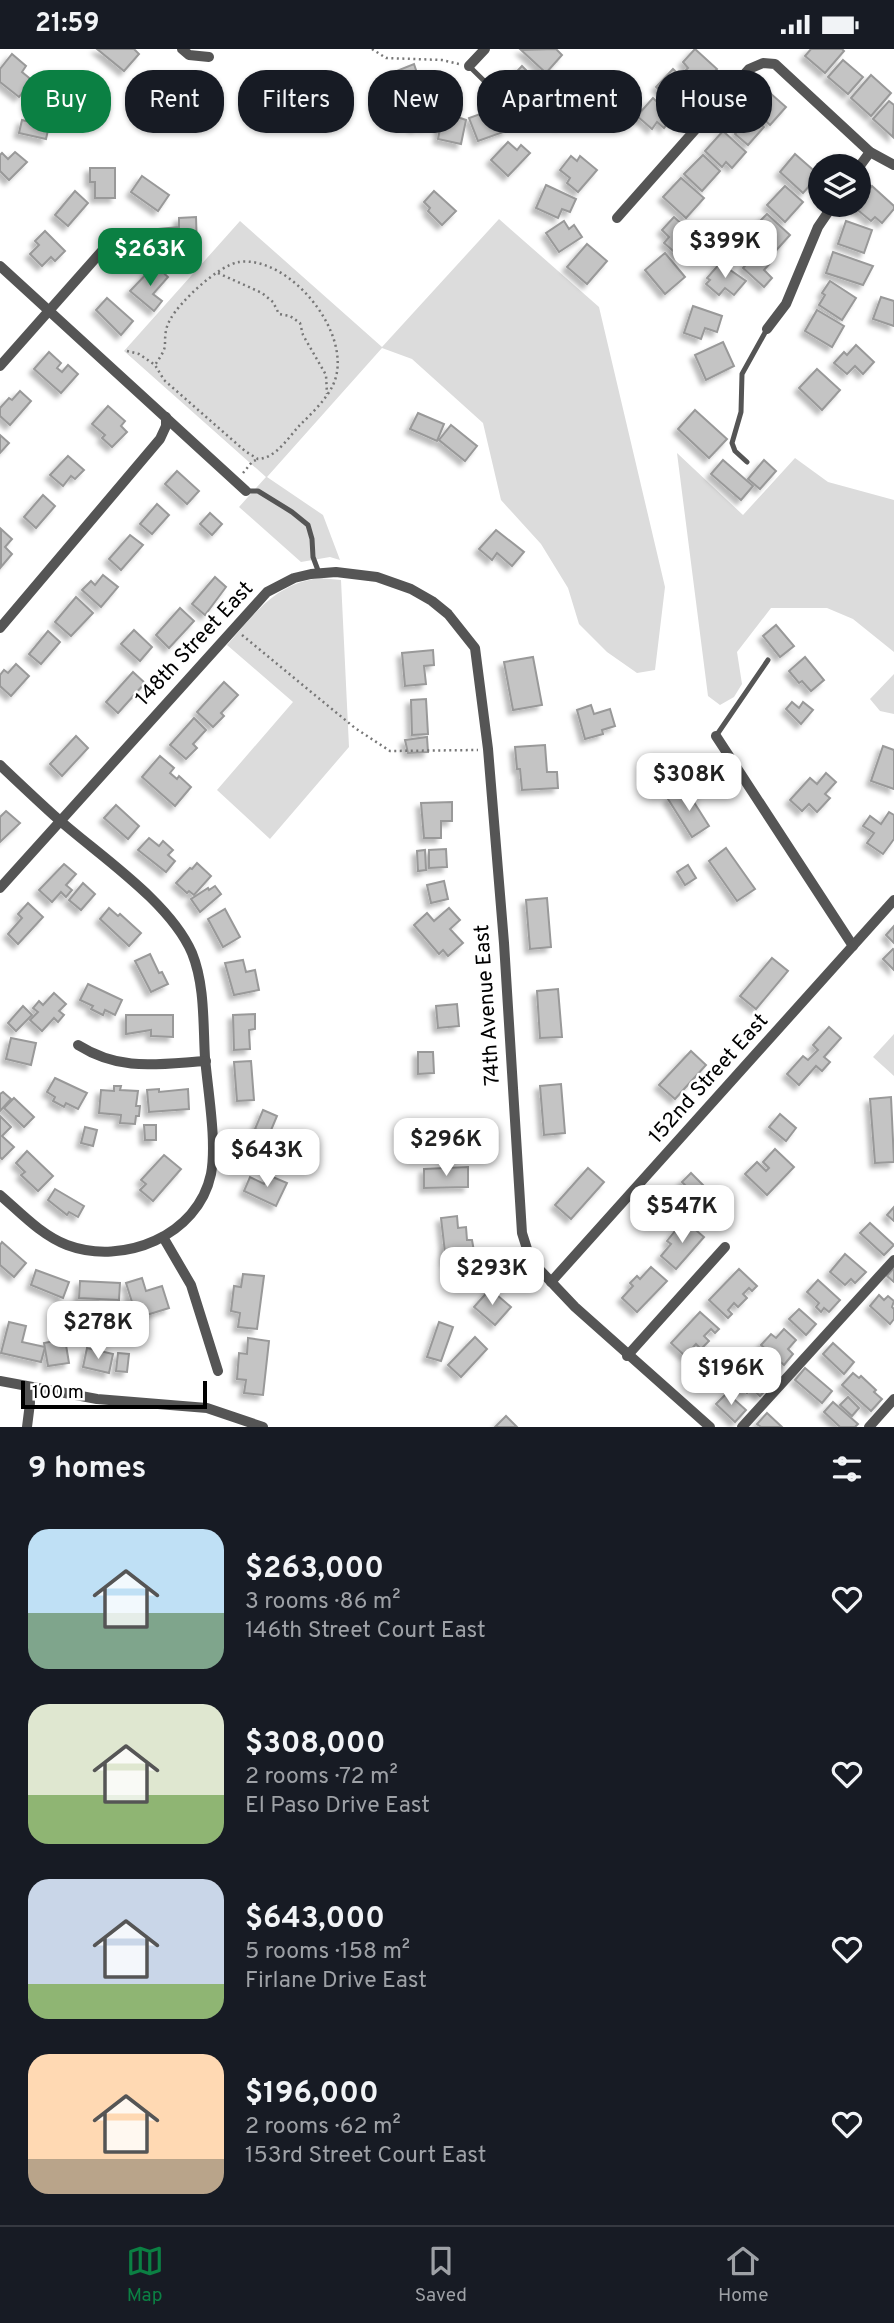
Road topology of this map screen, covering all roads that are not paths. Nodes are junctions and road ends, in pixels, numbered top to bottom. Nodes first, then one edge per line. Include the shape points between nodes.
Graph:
1 (182, 49) edge
2 (485, 49) edge
3 (209, 57) dead end
4 (469, 66) joint
5 (477, 74) edge
6 (870, 152) joint
7 (894, 165) edge
8 (825, 217) edge
9 (617, 218) dead end
10 (117, 234) dead end
11 (0, 266) edge
12 (50, 310) junction
13 (767, 329) joint
14 (0, 366) edge
15 (166, 417) junction
16 (747, 462) dead end
17 (246, 491) joint
18 (319, 573) junction
19 (0, 628) edge
20 (463, 632) joint
21 (768, 660) dead end
22 (716, 736) joint
23 (0, 765) edge
24 (63, 823) junction
25 (0, 888) edge
26 (894, 900) edge
27 (853, 946) junction
28 (78, 1045) dead end
29 (206, 1061) junction
30 (0, 1195) edge
31 (163, 1237) junction
32 (725, 1248) dead end
33 (894, 1260) edge
34 (551, 1282) junction
35 (628, 1356) junction
36 (218, 1371) dead end
37 (0, 1381) edge
38 (29, 1392) junction
39 (894, 1399) edge
40 (27, 1427) edge
41 (263, 1427) edge
42 (708, 1427) edge
43 (742, 1427) edge
44 (869, 1427) edge

1 - 3 street via 189,55
2 - 4 street
4 - 5 lane
6 - 7 street
6 - 9 street via 775,64 763,63 750,69
8 - 13 street via 786,304
10 - 12 street
11 - 12 street
12 - 14 street
12 - 15 street
13 - 16 lane via 742,374 741,412 732,443
15 - 17 street
15 - 19 street via 160,439
17 - 18 lane via 258,491 308,525
18 - 20 street, 148th Street East via 365,574 394,582 432,601
18 - 24 street, 148th Street East via 294,578 267,592
20 - 34 street, 74th Avenue East via 475,648 488,749 522,1233 528,1252
21 - 22 lane
22 - 27 street
23 - 24 street
24 - 25 street, 148th Street East
24 - 29 street via 144,893 182,935 200,984
26 - 27 street, 152nd Street East
27 - 34 street, 152nd Street East
28 - 29 street via 124,1064
29 - 31 street via 211,1174 200,1201
30 - 31 street via 40,1230 70,1246 105,1253
31 - 36 street via 191,1285
32 - 35 street
33 - 43 street
34 - 35 street, 74th Avenue East
35 - 42 street, 74th Avenue East
37 - 38 street
38 - 40 street
38 - 41 street via 207,1408
39 - 44 street

